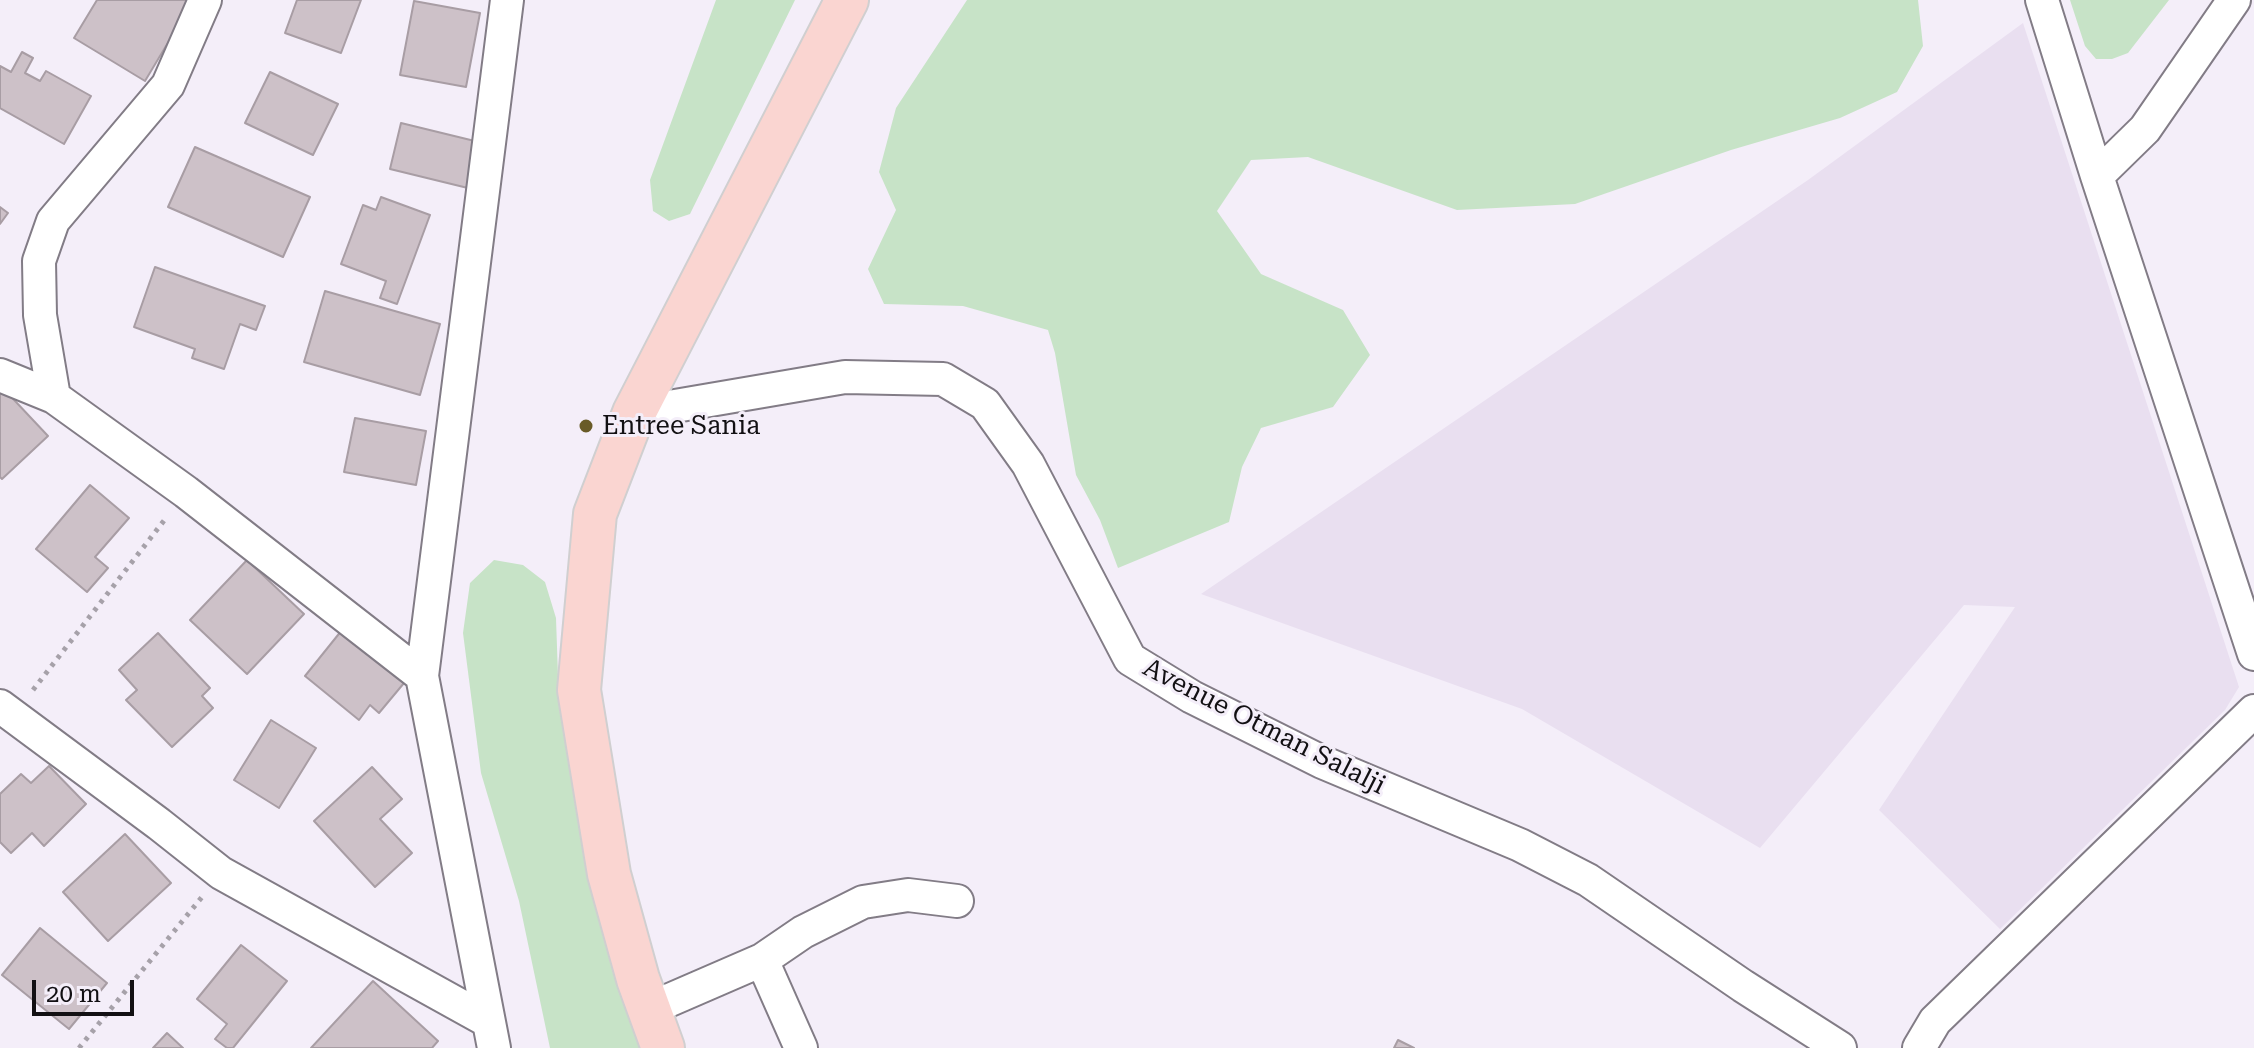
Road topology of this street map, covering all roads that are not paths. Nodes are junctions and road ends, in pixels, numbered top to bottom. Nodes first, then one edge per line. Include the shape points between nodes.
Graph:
1 (205, 0) edge
2 (507, 0) edge
3 (847, 0) edge
4 (2042, 0) edge
5 (2234, 0) edge
6 (2097, 176) junction
7 (0, 375) edge
8 (54, 397) junction
9 (634, 413) junction
10 (2254, 654) edge
11 (422, 676) junction
12 (6, 711) edge
13 (2254, 711) edge
14 (957, 901) dead end
15 (762, 960) junction
16 (649, 1009) junction
17 (491, 1035) edge
18 (663, 1048) edge
19 (801, 1048) edge
20 (1840, 1048) edge
21 (1919, 1048) edge

1 - 8 street via 168,85 53,221 39,261 39,288
2 - 11 street
3 - 9 main road
4 - 6 street
5 - 6 street via 2145,129
6 - 10 street
7 - 8 street
8 - 11 street via 186,492
9 - 16 main road via 595,514 579,690 609,874
9 - 20 street, Avenue Otman Salalji via 845,377 943,379 985,404 1028,464 1130,659 1192,697 1322,762 1520,845 1588,880
11 - 17 street
12 - 17 street via 221,873
13 - 21 street via 1935,1021
14 - 15 street via 908,895 863,902
15 - 16 street
15 - 19 street
16 - 18 main road

